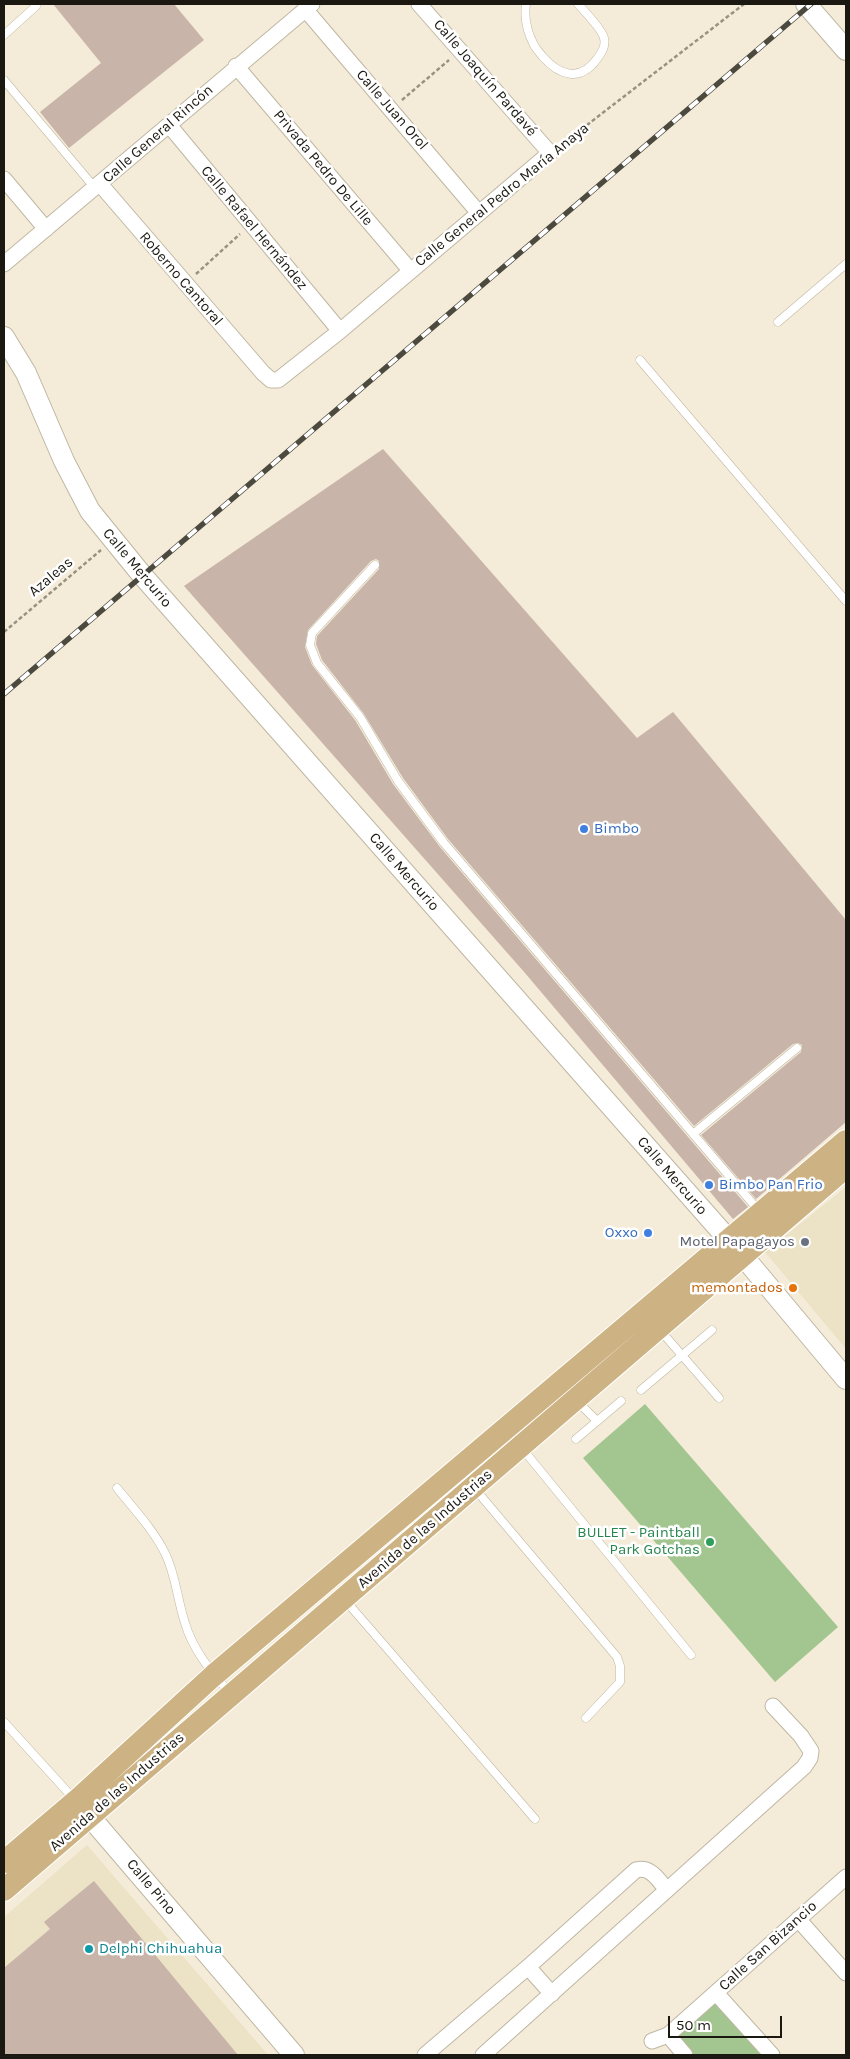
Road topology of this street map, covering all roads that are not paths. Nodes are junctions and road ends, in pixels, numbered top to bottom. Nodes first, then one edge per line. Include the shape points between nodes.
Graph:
1 (419, 4) edge
2 (526, 4) edge
3 (578, 4) edge
4 (806, 4) edge
5 (36, 6) dead end
6 (308, 7) edge
7 (4, 35) edge
8 (846, 50) edge
9 (236, 66) junction
10 (4, 80) edge
11 (169, 125) junction
12 (550, 153) joint
13 (4, 179) edge
14 (97, 186) junction
15 (478, 212) junction
16 (46, 230) junction
17 (4, 264) edge
18 (846, 264) edge
19 (410, 270) junction
20 (778, 322) dead end
21 (340, 331) junction
22 (4, 337) edge
23 (640, 360) dead end
24 (263, 373) joint
25 (375, 565) dead end
26 (846, 601) edge
27 (797, 1048) dead end
28 (693, 1134) junction
29 (846, 1141) edge
30 (846, 1168) edge
31 (788, 1204) junction
32 (761, 1214) junction
33 (736, 1248) junction
34 (658, 1328) junction
35 (712, 1330) dead end
36 (682, 1355) junction
37 (846, 1379) edge
38 (641, 1390) dead end
39 (719, 1398) dead end
40 (576, 1399) junction
41 (621, 1401) dead end
42 (597, 1421) junction
43 (513, 1437) junction
44 (576, 1439) dead end
45 (458, 1469) junction
46 (474, 1487) junction
47 (117, 1488) dead end
48 (305, 1599) junction
49 (343, 1599) junction
50 (320, 1618) junction
51 (691, 1655) dead end
52 (214, 1675) junction
53 (231, 1694) junction
54 (773, 1706) dead end
55 (586, 1718) dead end
56 (4, 1722) edge
57 (83, 1808) junction
58 (535, 1819) dead end
59 (4, 1862) edge
60 (846, 1877) edge
61 (4, 1890) edge
62 (666, 1890) junction
63 (798, 1919) junction
64 (528, 1967) junction
65 (846, 1973) edge
66 (716, 1993) junction
67 (552, 1994) junction
68 (668, 2035) junction
69 (652, 2041) dead end
70 (294, 2055) edge
71 (425, 2055) edge
72 (483, 2055) edge
73 (685, 2055) edge
74 (772, 2055) edge

1 - 12 street, Calle Joaquín Pardavé
2 - 3 lane via 525,17 534,46 551,66 559,72 571,74 585,71 605,45 604,35
4 - 8 main road
5 - 7 lane
6 - 9 street, Calle General Rincón
6 - 15 street, Calle Juan Orol
9 - 11 street, Calle General Rincón
9 - 19 street, Privada Pedro De Lille
10 - 14 lane
11 - 14 street, Calle General Rincón
11 - 21 street, Calle Rafael Hernández
12 - 15 street, Calle General Pedro María Anaya
13 - 16 street
14 - 16 street, Calle General Rincón
14 - 24 street, Roberno Cantoral
15 - 19 street, Calle General Pedro María Anaya
16 - 17 street, Calle General Rincón
18 - 20 lane
19 - 21 street, Calle General Pedro María Anaya
21 - 24 street, Calle General Pedro María Anaya via 278,380 271,380
22 - 33 main road, Calle Mercurio via 33,387 74,484 90,511 155,590
23 - 26 lane
25 - 28 lane via 312,632 310,645 317,663 368,728 398,782 429,824
27 - 28 lane
28 - 32 lane
29 - 31 main road, Avenida de las Industrias
30 - 31 main road, Avenida de las Industrias
31 - 32 main road, Avenida de las Industrias
31 - 33 main road, Avenida de las Industrias
32 - 33 main road, Avenida de las Industrias
33 - 34 main road, Avenida de las Industrias
33 - 37 main road, Calle Mercurio
33 - 43 main road, Avenida de las Industrias
34 - 36 lane
34 - 40 main road, Avenida de las Industrias
35 - 36 lane
36 - 38 lane
36 - 39 lane
40 - 42 lane
40 - 43 main road, Avenida de las Industrias
41 - 42 lane
42 - 44 lane
43 - 45 main road, Avenida de las Industrias
43 - 46 main road, Avenida de las Industrias
43 - 51 lane
45 - 46 lane
45 - 48 main road, Avenida de las Industrias
46 - 49 main road, Avenida de las Industrias
46 - 55 lane via 617,1657 620,1682
47 - 52 lane via 164,1552 192,1641
48 - 50 main road
48 - 52 main road, Avenida de las Industrias
49 - 50 main road, Avenida de las Industrias
49 - 58 lane
50 - 53 main road, Avenida de las Industrias
52 - 53 lane
52 - 57 main road, Avenida de las Industrias
53 - 57 main road, Avenida de las Industrias
54 - 62 street via 801,1736 811,1751 810,1758
56 - 57 lane, Calle Pino
57 - 59 main road, Avenida de las Industrias
57 - 61 main road, Avenida de las Industrias
57 - 70 main road, Calle Pino
60 - 63 street, Calle San Bizancio
62 - 64 street via 651,1872 636,1870
62 - 67 street
63 - 65 street
63 - 66 street, Calle San Bizancio
64 - 67 street
64 - 71 street
66 - 68 street, Calle San Bizancio
66 - 74 street
67 - 72 street
68 - 69 street, Calle San Bizancio
68 - 73 street

